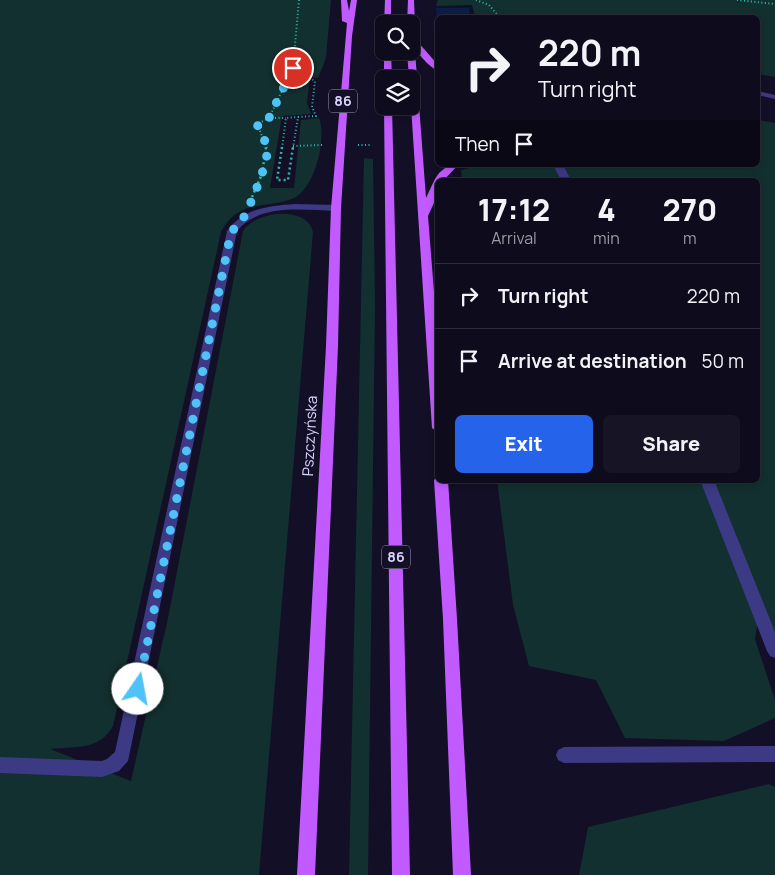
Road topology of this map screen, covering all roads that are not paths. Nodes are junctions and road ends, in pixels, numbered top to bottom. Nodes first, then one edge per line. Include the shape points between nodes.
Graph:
1 (344, 0) edge
2 (354, 0) edge
3 (388, 0) edge
4 (411, 0) edge
5 (387, 15) edge
6 (411, 15) edge
7 (348, 36) junction
8 (420, 48) edge
9 (412, 60) edge
10 (435, 66) edge
11 (760, 93) edge
12 (775, 97) edge
13 (388, 115) edge
14 (450, 167) edge
15 (440, 178) edge
16 (435, 189) edge
17 (336, 208) junction
18 (422, 219) junction
19 (435, 389) edge
20 (441, 483) edge
21 (708, 483) edge
22 (775, 651) edge
23 (775, 754) edge
24 (564, 755) dead end
25 (0, 765) edge
26 (306, 875) edge
27 (401, 875) edge
28 (462, 875) edge

1 - 7 main road
2 - 7 main road, Pszczyńska / 86
3 - 5 main road
4 - 6 main road
7 - 17 main road, Pszczyńska / 86
8 - 10 main road
9 - 18 main road
11 - 12 lane
13 - 27 main road, 86
14 - 15 main road
16 - 18 main road
17 - 25 lane via 255,212 235,226 230,237 122,756 113,765 102,769
17 - 26 main road, Pszczyńska / 86
18 - 19 main road
20 - 28 main road
21 - 22 lane
23 - 24 lane

